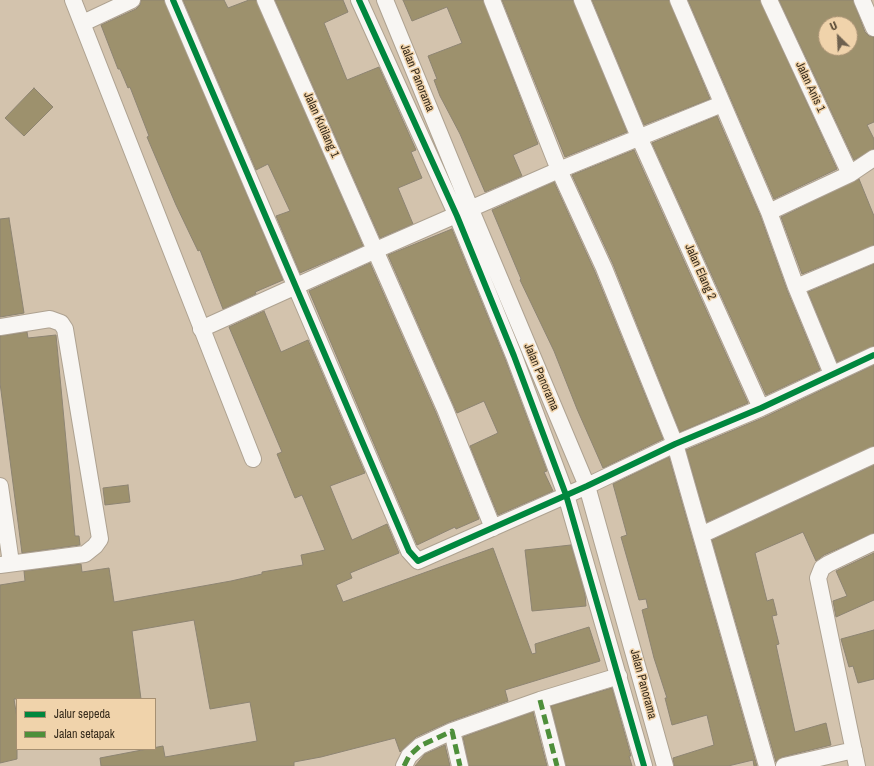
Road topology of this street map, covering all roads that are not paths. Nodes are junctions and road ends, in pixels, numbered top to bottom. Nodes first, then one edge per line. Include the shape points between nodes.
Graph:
1 (73, 0) edge
2 (132, 0) edge
3 (173, 0) edge
4 (265, 0) edge
5 (360, 0) edge
6 (385, 0) edge
7 (492, 0) edge
8 (582, 0) edge
9 (678, 0) edge
10 (769, 0) edge
11 (862, 0) edge
12 (83, 23) junction
13 (874, 28) edge
14 (722, 104) junction
15 (639, 137) junction
16 (874, 158) edge
17 (559, 170) junction
18 (850, 174) junction
19 (769, 212) junction
20 (464, 213) junction
21 (376, 250) junction
22 (874, 254) edge
23 (295, 287) junction
24 (796, 287) junction
25 (0, 327) edge
26 (201, 329) junction
27 (874, 355) edge
28 (832, 374) junction
29 (761, 408) junction
30 (675, 444) junction
31 (874, 455) edge
32 (253, 459) dead end
33 (0, 486) edge
34 (587, 486) junction
35 (566, 495) junction
36 (492, 528) junction
37 (701, 535) junction
38 (874, 542) edge
39 (5, 564) edge
40 (619, 676) junction
41 (540, 700) junction
42 (452, 731) junction
43 (854, 750) junction
44 (404, 766) edge
45 (460, 766) edge
46 (557, 766) edge
47 (644, 766) edge
48 (665, 766) edge
49 (767, 766) edge
50 (784, 766) edge
51 (858, 766) edge

1 - 12 street
2 - 12 street
3 - 23 street
4 - 21 street, Jalan Kutilang 1
5 - 20 street
6 - 20 street, Jalan Panorama
7 - 17 street
8 - 15 street, Jalan Elang 2
9 - 14 street
10 - 18 street, Jalan Anis 1
11 - 13 street
12 - 26 street
14 - 15 street
14 - 19 street
15 - 17 street
15 - 29 street, Jalan Elang 2
16 - 18 street
17 - 20 street
17 - 30 street via 604,268
18 - 19 street
19 - 24 street
20 - 21 street
20 - 34 street, Jalan Panorama
20 - 35 street
21 - 23 street
21 - 36 street, Jalan Kutilang 1 via 445,408
22 - 24 street
23 - 26 street
23 - 36 street via 415,559 423,560
24 - 28 street
25 - 39 street via 50,319 61,323 65,329 100,539 96,546 85,554
26 - 32 street
27 - 28 street
28 - 29 street
29 - 30 street
30 - 34 street
30 - 37 street
31 - 37 street
33 - 39 street
34 - 35 street
34 - 48 street, Jalan Panorama
35 - 36 street
35 - 40 street
37 - 49 street
38 - 43 street via 828,564 822,568 818,578
40 - 41 street
40 - 47 street
41 - 42 street
41 - 46 street
42 - 44 street via 420,746 409,756
42 - 45 street
43 - 50 street
43 - 51 street

